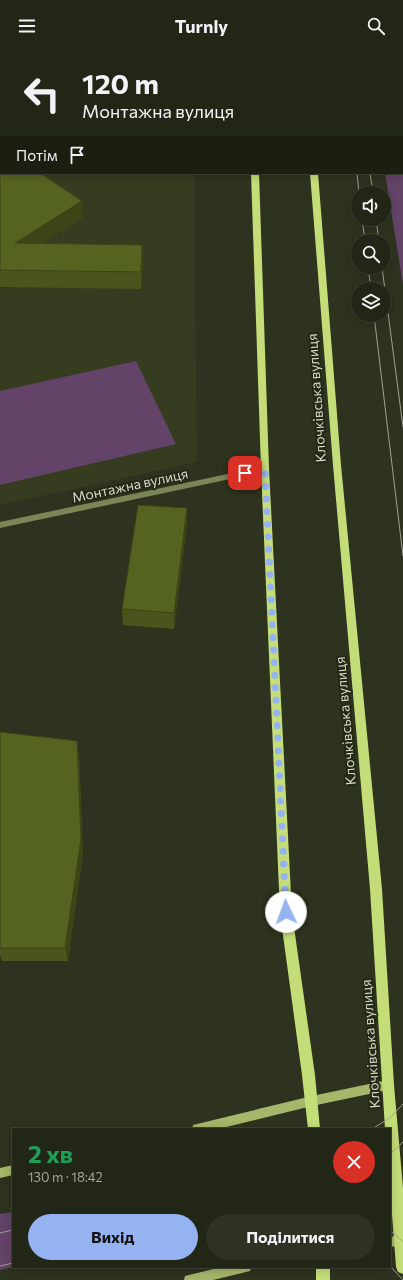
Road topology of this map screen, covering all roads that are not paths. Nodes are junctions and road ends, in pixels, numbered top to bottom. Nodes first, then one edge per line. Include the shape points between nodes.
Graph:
1 (256, 174) edge
2 (314, 174) edge
3 (265, 469) junction
4 (0, 525) edge
5 (388, 1085) junction
6 (312, 1101) junction
7 (201, 1128) edge
8 (314, 1128) edge
9 (390, 1128) edge
10 (391, 1144) edge
11 (12, 1170) edge
12 (0, 1173) edge
13 (396, 1241) edge
14 (403, 1266) edge
15 (242, 1268) edge
16 (323, 1268) edge
17 (189, 1280) edge
18 (323, 1280) edge

1 - 3 main road
2 - 5 main road, Клочківська вулиця via 337,465 376,890
3 - 4 street, Монтажна вулиця
3 - 6 main road via 286,912
5 - 6 main road
5 - 9 main road, Клочківська вулиця
6 - 7 main road
6 - 8 main road
10 - 13 main road, Клочківська вулиця
11 - 12 main road
13 - 14 main road, Клочківська вулиця
15 - 17 main road
16 - 18 main road

